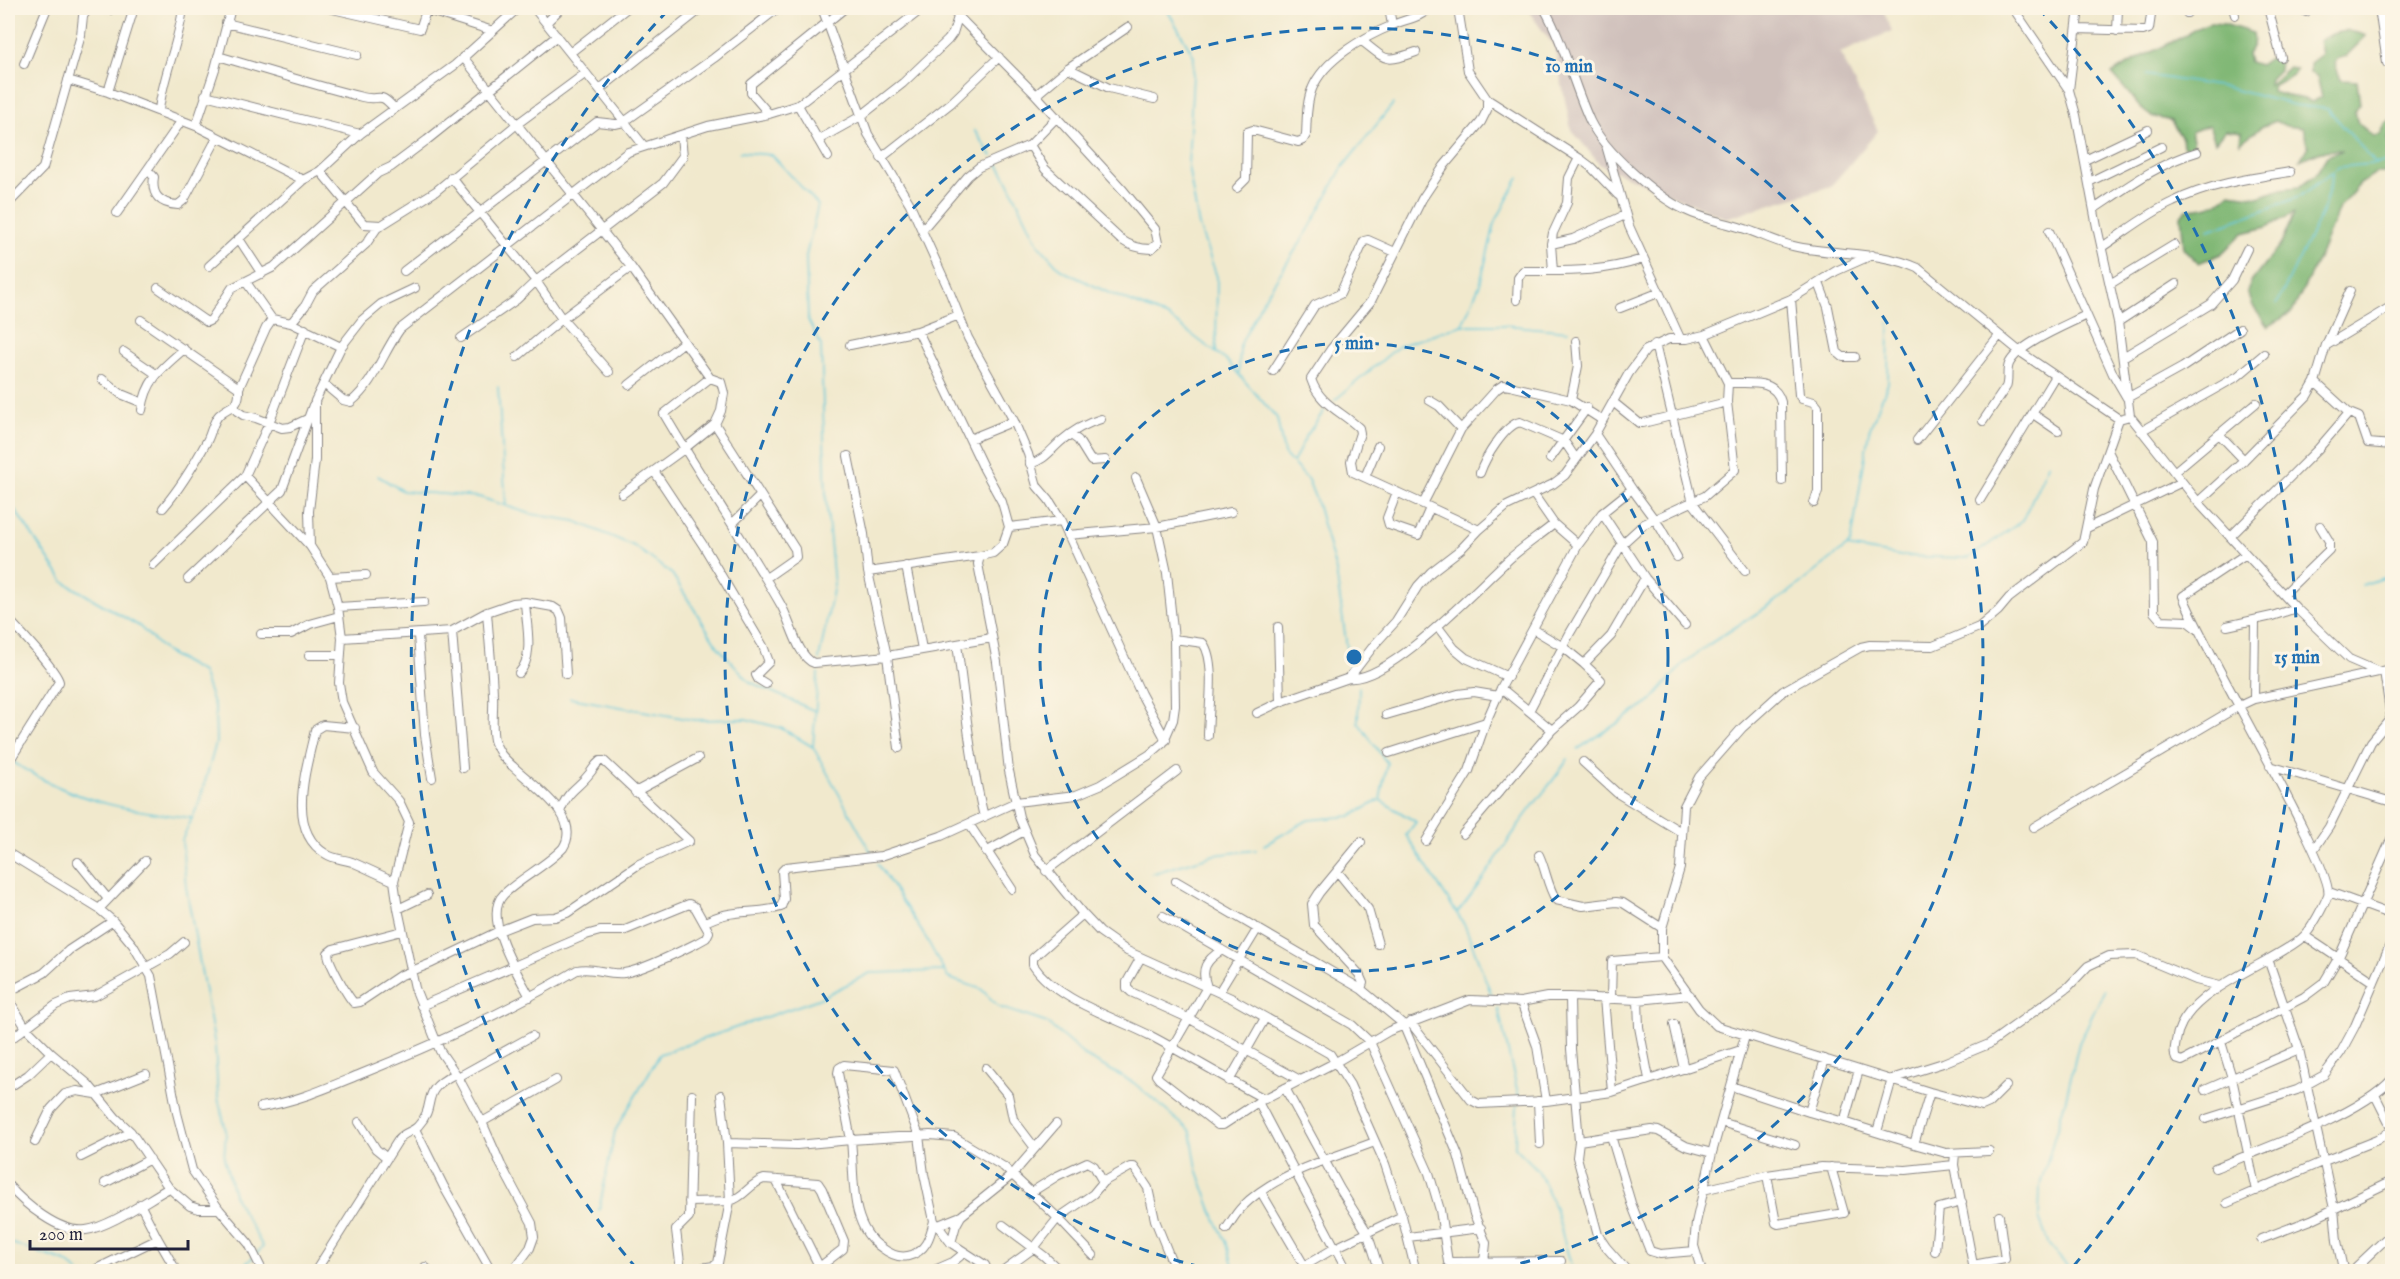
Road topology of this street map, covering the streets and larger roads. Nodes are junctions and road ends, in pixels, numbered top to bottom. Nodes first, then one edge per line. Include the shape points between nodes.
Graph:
1 (47, 8) edge
2 (89, 8) edge
3 (134, 8) edge
4 (183, 8) edge
5 (231, 8) edge
6 (328, 8) edge
7 (518, 8) edge
8 (534, 8) edge
9 (561, 8) edge
10 (627, 8) edge
11 (702, 8) edge
12 (778, 8) edge
13 (822, 8) edge
14 (845, 8) edge
15 (923, 8) edge
16 (950, 8) edge
17 (1389, 8) edge
18 (1430, 8) edge
19 (1458, 8) edge
20 (1544, 8) edge
21 (2013, 8) edge
22 (2079, 8) edge
23 (2118, 8) edge
24 (2152, 8) edge
25 (2268, 8) edge
26 (2379, 8) edge
27 (427, 9) edge
28 (958, 17) junction
29 (547, 22) junction
30 (226, 23) junction
31 (827, 23) junction
32 (1392, 25) junction
33 (1128, 27) dead end
34 (2078, 29) junction
35 (493, 31) junction
36 (2117, 31) junction
37 (557, 36) junction
38 (1362, 41) junction
39 (571, 52) junction
40 (1416, 52) dead end
41 (357, 55) dead end
42 (218, 56) junction
43 (464, 57) junction
44 (999, 57) junction
45 (2281, 57) dead end
46 (2387, 63) dead end
47 (24, 64) dead end
48 (1068, 68) junction
49 (845, 70) junction
50 (586, 73) junction
51 (68, 80) junction
52 (490, 88) junction
53 (600, 89) junction
54 (2069, 90) junction
55 (108, 92) junction
56 (205, 95) junction
57 (1036, 95) junction
58 (1154, 99) dead end
59 (1487, 99) junction
60 (798, 105) junction
61 (394, 108) junction
62 (159, 111) junction
63 (769, 114) junction
64 (861, 116) junction
65 (1057, 117) junction
66 (624, 122) junction
67 (189, 123) junction
68 (517, 124) junction
69 (2148, 130) dead end
70 (360, 134) junction
71 (681, 136) junction
72 (217, 138) junction
73 (818, 140) junction
74 (1030, 145) junction
75 (644, 146) junction
76 (1606, 146) junction
77 (2161, 147) dead end
78 (2197, 152) dead end
79 (828, 158) dead end
80 (881, 158) junction
81 (1579, 158) junction
82 (546, 160) junction
83 (2085, 160) junction
84 (148, 170) junction
85 (320, 171) junction
86 (2290, 172) dead end
87 (451, 177) junction
88 (303, 180) junction
89 (2089, 182) junction
90 (1238, 188) dead end
91 (574, 196) junction
92 (1620, 198) junction
93 (345, 203) junction
94 (8, 204) edge
95 (2094, 209) junction
96 (478, 212) junction
97 (117, 213) dead end
98 (1625, 214) junction
99 (381, 225) junction
100 (922, 230) junction
101 (602, 231) junction
102 (2049, 231) dead end
103 (239, 239) junction
104 (1551, 244) junction
105 (2174, 244) dead end
106 (507, 247) junction
107 (2102, 247) junction
108 (2247, 249) dead end
109 (1395, 252) junction
110 (1872, 255) junction
111 (1643, 259) junction
112 (209, 266) dead end
113 (631, 267) junction
114 (404, 271) dead end
115 (1553, 271) junction
116 (262, 274) junction
117 (536, 281) junction
118 (246, 282) junction
119 (1819, 284) junction
120 (2110, 284) junction
121 (2176, 284) dead end
122 (158, 288) dead end
123 (415, 288) dead end
124 (2350, 291) dead end
125 (1658, 293) junction
126 (1791, 299) junction
127 (1517, 300) dead end
128 (2392, 306) edge
129 (1620, 308) dead end
130 (959, 315) junction
131 (2086, 315) junction
132 (272, 319) junction
133 (562, 319) junction
134 (141, 320) dead end
135 (2118, 322) junction
136 (291, 323) junction
137 (305, 329) junction
138 (2240, 329) dead end
139 (918, 331) junction
140 (1704, 335) junction
141 (1999, 336) junction
142 (461, 338) dead end
143 (1680, 338) junction
144 (1576, 341) dead end
145 (684, 342) junction
146 (1655, 344) junction
147 (850, 345) dead end
148 (2326, 345) junction
149 (341, 346) junction
150 (184, 349) junction
151 (2019, 351) junction
152 (124, 352) dead end
153 (2264, 354) dead end
154 (516, 357) dead end
155 (1855, 357) dead end
156 (2123, 357) junction
157 (1273, 371) dead end
158 (609, 372) dead end
159 (156, 374) junction
160 (2055, 376) junction
161 (710, 378) junction
162 (102, 379) dead end
163 (2315, 382) junction
164 (1728, 383) junction
165 (324, 384) junction
166 (629, 385) dead end
167 (239, 388) junction
168 (2127, 398) junction
169 (1429, 400) dead end
170 (1572, 400) junction
171 (315, 401) junction
172 (1613, 402) junction
173 (1727, 402) junction
174 (2256, 403) dead end
175 (234, 406) junction
176 (1587, 408) junction
177 (2349, 413) junction
178 (2033, 414) junction
179 (1673, 415) junction
180 (2130, 416) junction
181 (307, 419) junction
182 (1101, 419) dead end
183 (2119, 419) junction
184 (1602, 420) junction
185 (1014, 421) junction
186 (1983, 421) dead end
187 (269, 423) junction
188 (715, 424) junction
189 (1461, 429) junction
190 (2058, 431) dead end
191 (2141, 431) junction
192 (1595, 434) junction
193 (2219, 434) junction
194 (1071, 435) junction
195 (970, 440) junction
196 (1917, 440) dead end
197 (1564, 441) junction
198 (2392, 445) edge
199 (1378, 446) dead end
200 (684, 449) junction
201 (2108, 451) junction
202 (848, 456) dead end
203 (1550, 459) dead end
204 (1576, 459) junction
205 (1105, 460) dead end
206 (2244, 460) junction
207 (1030, 464) junction
208 (654, 471) junction
209 (2174, 472) junction
210 (1480, 473) dead end
211 (245, 476) junction
212 (1365, 477) junction
213 (1136, 478) dead end
214 (1782, 481) dead end
215 (2182, 482) junction
216 (1632, 489) junction
217 (1397, 492) junction
218 (622, 494) dead end
219 (1534, 495) junction
220 (760, 496) junction
221 (1980, 500) dead end
222 (270, 502) junction
223 (2198, 502) junction
224 (1693, 503) junction
225 (1814, 503) dead end
226 (2134, 504) junction
227 (1426, 506) junction
228 (163, 508) dead end
229 (1231, 512) dead end
230 (1602, 513) junction
231 (1655, 520) junction
232 (1062, 521) junction
233 (732, 524) junction
234 (1554, 524) junction
235 (2320, 526) dead end
236 (1009, 527) junction
237 (1157, 527) junction
238 (2088, 528) junction
239 (1479, 530) junction
240 (1068, 535) junction
241 (2230, 537) junction
242 (1622, 544) junction
243 (1578, 545) junction
244 (310, 546) junction
245 (2246, 554) junction
246 (980, 556) junction
247 (1677, 557) dead end
248 (153, 565) dead end
249 (906, 566) junction
250 (868, 572) junction
251 (1745, 572) dead end
252 (366, 576) dead end
253 (330, 577) junction
254 (766, 578) junction
255 (1645, 578) junction
256 (188, 579) dead end
257 (2284, 594) junction
258 (424, 602) dead end
259 (525, 602) junction
260 (2296, 608) junction
261 (338, 611) junction
262 (487, 612) junction
263 (8, 619) edge
264 (2255, 621) junction
265 (1685, 625) dead end
266 (2227, 626) dead end
267 (1278, 627) dead end
268 (1438, 627) junction
269 (1533, 629) junction
270 (452, 632) junction
271 (2200, 632) junction
272 (261, 634) dead end
273 (418, 635) junction
274 (342, 638) junction
275 (992, 638) junction
276 (1174, 639) junction
277 (957, 644) junction
278 (1563, 647) junction
279 (922, 649) junction
280 (309, 655) dead end
281 (340, 655) junction
282 (886, 656) junction
283 (1584, 664) junction
284 (2385, 670) edge
285 (519, 673) dead end
286 (566, 674) dead end
287 (1508, 677) junction
288 (1349, 678) junction
289 (766, 684) dead end
290 (1501, 688) junction
291 (1498, 696) junction
292 (2254, 699) junction
293 (1280, 702) junction
294 (2239, 706) junction
295 (1529, 711) junction
296 (1257, 713) dead end
297 (1386, 715) dead end
298 (1486, 722) junction
299 (355, 728) junction
300 (1552, 730) junction
301 (1208, 736) dead end
302 (1166, 740) junction
303 (899, 748) dead end
304 (1389, 753) dead end
305 (698, 758) dead end
306 (1583, 762) dead end
307 (8, 763) edge
308 (2270, 766) junction
309 (463, 768) dead end
310 (1177, 771) dead end
311 (432, 778) dead end
312 (2348, 789) junction
313 (635, 792) junction
314 (1016, 802) junction
315 (2392, 802) edge
316 (560, 812) junction
317 (984, 817) junction
318 (969, 824) junction
319 (2034, 827) dead end
320 (1024, 831) junction
321 (1681, 832) junction
322 (1463, 834) dead end
323 (2392, 837) edge
324 (1426, 841) dead end
325 (1361, 842) dead end
326 (2314, 849) junction
327 (986, 852) junction
328 (8, 854) edge
329 (1539, 855) dead end
330 (145, 861) dead end
331 (78, 862) dead end
332 (1046, 871) junction
333 (1338, 871) junction
334 (394, 881) junction
335 (1176, 881) dead end
336 (1012, 889) dead end
337 (2329, 892) junction
338 (427, 895) dead end
339 (108, 899) junction
340 (2363, 906) junction
341 (99, 909) junction
342 (398, 909) junction
343 (1083, 914) junction
344 (2392, 915) edge
345 (1163, 916) dead end
346 (113, 921) junction
347 (704, 923) junction
348 (1258, 928) junction
349 (1662, 928) junction
350 (402, 931) junction
351 (499, 931) junction
352 (2305, 936) junction
353 (2392, 940) edge
354 (184, 942) dead end
355 (1378, 944) dead end
356 (1222, 951) junction
357 (1662, 957) junction
358 (2339, 957) junction
359 (1140, 958) junction
360 (1239, 959) junction
361 (2268, 959) junction
362 (514, 965) junction
363 (146, 967) junction
364 (412, 971) junction
365 (2374, 982) junction
366 (2220, 986) junction
367 (1207, 987) junction
368 (1361, 989) junction
369 (8, 992) edge
370 (1219, 992) junction
371 (1690, 995) junction
372 (530, 997) junction
373 (1570, 997) junction
374 (8, 998) edge
375 (1607, 998) junction
376 (1638, 1000) junction
377 (1521, 1002) junction
378 (421, 1006) junction
379 (2286, 1007) junction
380 (1188, 1018) junction
381 (1265, 1018) junction
382 (1407, 1023) junction
383 (1674, 1024) dead end
384 (26, 1028) junction
385 (532, 1036) dead end
386 (1745, 1036) junction
387 (8, 1041) edge
388 (1370, 1042) junction
389 (2221, 1042) junction
390 (437, 1043) junction
391 (1172, 1048) junction
392 (1247, 1049) junction
393 (2298, 1049) junction
394 (1741, 1050) junction
395 (51, 1053) junction
396 (1825, 1059) junction
397 (1336, 1062) junction
398 (986, 1068) dead end
399 (1684, 1069) junction
400 (1859, 1070) junction
401 (146, 1074) dead end
402 (457, 1075) junction
403 (2232, 1078) junction
404 (1649, 1079) junction
405 (1892, 1079) junction
406 (2392, 1079) edge
407 (556, 1080) dead end
408 (1300, 1080) junction
409 (1229, 1081) junction
410 (1731, 1086) junction
411 (2006, 1086) dead end
412 (2307, 1086) junction
413 (8, 1088) edge
414 (1285, 1088) junction
415 (2205, 1090) dead end
416 (1612, 1092) junction
417 (1930, 1092) junction
418 (96, 1094) junction
419 (692, 1095) dead end
420 (721, 1095) dead end
421 (2375, 1095) junction
422 (1575, 1097) junction
423 (1261, 1100) junction
424 (1542, 1101) junction
425 (261, 1107) dead end
426 (2238, 1108) junction
427 (1809, 1112) junction
428 (2206, 1119) dead end
429 (358, 1122) dead end
430 (482, 1122) junction
431 (1721, 1122) junction
432 (1844, 1122) junction
433 (1056, 1124) dead end
434 (2317, 1125) junction
435 (414, 1128) junction
436 (132, 1132) junction
437 (1877, 1132) junction
438 (920, 1136) junction
439 (1611, 1136) junction
440 (851, 1140) junction
441 (1579, 1141) junction
442 (35, 1142) dead end
443 (1375, 1142) junction
444 (727, 1143) junction
445 (1540, 1144) dead end
446 (1914, 1144) junction
447 (1795, 1145) dead end
448 (1035, 1148) junction
449 (1989, 1151) dead end
450 (1712, 1153) junction
451 (1955, 1153) junction
452 (2248, 1155) junction
453 (81, 1157) dead end
454 (387, 1158) junction
455 (150, 1159) junction
456 (1326, 1161) junction
457 (2324, 1161) junction
458 (1954, 1165) junction
459 (1831, 1167) junction
460 (2215, 1168) dead end
461 (1295, 1172) junction
462 (1012, 1174) junction
463 (1767, 1175) junction
464 (776, 1180) junction
465 (2392, 1181) edge
466 (1103, 1182) junction
467 (105, 1183) dead end
468 (8, 1185) edge
469 (170, 1188) junction
470 (1703, 1190) junction
471 (2256, 1191) junction
472 (1261, 1192) junction
473 (1030, 1193) junction
474 (730, 1201) junction
475 (689, 1202) junction
476 (1962, 1202) junction
477 (2227, 1203) dead end
478 (140, 1204) junction
479 (219, 1209) junction
480 (2334, 1209) junction
481 (962, 1216) junction
482 (1402, 1216) junction
483 (1999, 1216) dead end
484 (1058, 1218) junction
485 (935, 1224) junction
486 (1003, 1225) dead end
487 (1481, 1228) junction
488 (1226, 1229) dead end
489 (1367, 1232) junction
490 (1444, 1232) junction
491 (2392, 1233) edge
492 (1408, 1237) junction
493 (158, 1239) junction
494 (2261, 1239) dead end
495 (951, 1243) junction
496 (1034, 1248) junction
497 (1335, 1248) junction
498 (1695, 1251) junction
499 (1935, 1251) dead end
500 (964, 1253) junction
501 (1093, 1255) dead end
502 (1483, 1261) junction
503 (1561, 1261) dead end
504 (98, 1268) dead end
505 (1306, 1268) edge
506 (816, 1269) edge
507 (1173, 1270) edge
508 (2354, 1270) edge
509 (681, 1271) edge
510 (177, 1272) edge
511 (263, 1272) edge
512 (315, 1272) edge
513 (492, 1272) edge
514 (512, 1272) edge
515 (674, 1272) edge
516 (930, 1272) edge
517 (988, 1272) edge
518 (1001, 1272) edge
519 (1062, 1272) edge
520 (1294, 1272) edge
521 (1348, 1272) edge
522 (1380, 1272) edge
523 (1416, 1272) edge
524 (1483, 1272) edge
525 (1628, 1272) edge
526 (1702, 1272) edge

1 - 47 street
2 - 51 street via 83,16
3 - 55 street
4 - 62 street
5 - 30 street
6 - 27 street via 420,29
7 - 35 street
8 - 29 street
9 - 29 street
10 - 39 street
11 - 53 street
12 - 66 street
13 - 31 street
14 - 31 street
15 - 49 street
16 - 28 street
17 - 32 street
18 - 32 street via 1422,15
19 - 59 street via 1468,70
20 - 76 street via 1591,122
21 - 54 street
22 - 34 street
23 - 36 street
24 - 36 street via 2149,28
25 - 45 street
26 - 46 street
27 - 35 street
28 - 44 street
28 - 64 street via 948,40
29 - 37 street
30 - 41 street
30 - 42 street
31 - 49 street
31 - 63 street via 752,84 751,93
32 - 38 street
33 - 48 street
34 - 36 street
34 - 54 street
35 - 43 street
37 - 39 street
37 - 52 street
38 - 40 street via 1385,59
38 - 90 street via 1330,62 1317,79 1311,91 1303,140 1247,132 1246,179
39 - 50 street
42 - 56 street
42 - 61 street via 329,90 386,98
43 - 52 street
43 - 61 street
44 - 57 street
44 - 80 street via 951,103
48 - 57 street
48 - 58 street via 1109,88
49 - 60 street
49 - 64 street
50 - 53 street
50 - 68 street
51 - 55 street
51 - 94 street via 41,171
52 - 68 street
52 - 93 street
53 - 66 street
54 - 83 street
55 - 62 street
56 - 67 street via 199,116
56 - 70 street
57 - 65 street
59 - 81 street
59 - 109 street via 1481,122 1435,177
60 - 63 street
60 - 73 street
61 - 70 street
62 - 67 street
63 - 71 street via 720,123
64 - 73 street
64 - 80 street
65 - 74 street
65 - 74 street via 1152,224 1158,236 1156,245 1151,249 1139,248 1111,232 1046,169
66 - 75 street
66 - 82 street via 597,122
67 - 72 street
67 - 84 street
68 - 82 street
68 - 87 street
69 - 83 street
70 - 85 street
71 - 75 street
71 - 101 street via 682,156 674,170
72 - 84 street via 178,205 157,198 154,177
72 - 88 street
73 - 79 street
74 - 100 street via 979,167
75 - 91 street via 628,152
76 - 92 street
76 - 110 street via 1669,202 1687,212 1804,249
77 - 89 street
78 - 95 street via 2162,166
80 - 100 street
81 - 92 street
81 - 104 street via 1569,178 1567,203
82 - 91 street
82 - 96 street
83 - 89 street
84 - 97 street
85 - 88 street
85 - 93 street
86 - 107 street via 2228,183 2185,196
87 - 96 street
87 - 99 street via 436,191
88 - 103 street
89 - 95 street
91 - 101 street
91 - 106 street
92 - 98 street
93 - 99 street via 364,224
93 - 116 street
95 - 107 street
96 - 106 street
96 - 114 street
98 - 104 street via 1573,239
98 - 111 street
99 - 136 street via 366,244 313,291
100 - 130 street
101 - 113 street
101 - 117 street
102 - 131 street
103 - 112 street
103 - 116 street
104 - 115 street
105 - 120 street
106 - 117 street
106 - 165 street via 400,329 363,392 351,402
107 - 120 street
108 - 156 street via 2232,280 2211,304
109 - 157 street via 1364,241 1340,294 1315,306
109 - 212 street via 1371,301 1331,348 1311,379 1321,399 1359,428 1351,469
110 - 119 street via 1836,271
110 - 141 street via 1905,262 1927,274
111 - 115 street via 1585,272
111 - 125 street
113 - 133 street
113 - 145 street
115 - 127 street via 1519,274
116 - 118 street
117 - 133 street
117 - 142 street via 516,300
118 - 122 street via 232,288 207,322
118 - 132 street
119 - 126 street
119 - 155 street via 1837,352 1843,357
120 - 135 street
121 - 135 street
123 - 149 street via 370,312
124 - 148 street
125 - 129 street
125 - 143 street
126 - 140 street
126 - 225 street via 1799,395 1818,406 1818,491
128 - 148 street
130 - 139 street
130 - 185 street
131 - 151 street
131 - 168 street
132 - 136 street
132 - 167 street
133 - 154 street
133 - 158 street
134 - 150 street
135 - 156 street
136 - 137 street
137 - 149 street
137 - 187 street
138 - 168 street
139 - 147 street
139 - 195 street
140 - 143 street
140 - 164 street
141 - 151 street
141 - 196 street
143 - 146 street
144 - 170 street via 1578,366
145 - 161 street
145 - 166 street
146 - 172 street via 1640,358
146 - 179 street
148 - 163 street
149 - 165 street
150 - 159 street
150 - 167 street
151 - 160 street
151 - 186 street via 2008,366 2006,387
152 - 159 street
153 - 191 street via 2238,376
156 - 168 street
159 - 162 street via 147,387 143,406
160 - 178 street
160 - 183 street
161 - 188 street via 721,382 724,393
161 - 200 street via 664,414
163 - 177 street
163 - 206 street via 2307,396
164 - 173 street
164 - 214 street via 1768,385 1779,394
165 - 171 street
167 - 175 street via 240,397
168 - 180 street
169 - 189 street
170 - 176 street
170 - 189 street via 1503,386 1489,395
171 - 181 street
171 - 244 street
172 - 179 street via 1639,423
172 - 184 street
173 - 179 street
173 - 224 street via 1735,470
174 - 193 street
175 - 187 street via 238,413
175 - 228 street via 218,416 184,483
176 - 184 street
176 - 197 street
177 - 198 street via 2359,417 2368,443
177 - 241 street
178 - 190 street
178 - 221 street
179 - 224 street
180 - 183 street
180 - 191 street
181 - 187 street via 286,428
181 - 222 street via 285,485
182 - 194 street
183 - 201 street
184 - 192 street
185 - 195 street
185 - 207 street
187 - 211 street
188 - 200 street
188 - 220 street
189 - 227 street
191 - 209 street
192 - 204 street
192 - 216 street
193 - 206 street
193 - 209 street
194 - 205 street via 1091,461
194 - 207 street via 1045,458
195 - 236 street via 1002,502
197 - 203 street
197 - 204 street
197 - 210 street via 1526,423 1513,424
199 - 212 street
200 - 208 street
200 - 233 street
201 - 226 street
201 - 238 street via 2094,489
202 - 250 street
204 - 219 street via 1564,475
206 - 223 street
207 - 232 street via 1037,486
208 - 218 street
208 - 289 street via 763,646 769,662 756,675
209 - 215 street
211 - 222 street
211 - 248 street
212 - 217 street
213 - 237 street
215 - 223 street
215 - 226 street
216 - 230 street
216 - 231 street
217 - 227 street
217 - 227 street via 1387,518 1389,525 1418,535
219 - 234 street
219 - 239 street via 1507,506
220 - 233 street
220 - 254 street via 795,549 796,557
222 - 244 street
222 - 256 street
223 - 241 street
224 - 231 street
224 - 251 street
226 - 238 street
226 - 271 street via 2155,547 2154,612 2161,620 2187,621
227 - 239 street
229 - 237 street
230 - 242 street
230 - 243 street
231 - 242 street via 1644,524
231 - 247 street
232 - 236 street
232 - 240 street
233 - 254 street
234 - 243 street
234 - 268 street via 1509,559
235 - 257 street via 2329,541 2329,550
236 - 246 street via 999,548
237 - 240 street
237 - 276 street
238 - 321 street via 2083,542 2016,592 1979,627 1933,646 1861,647 1783,692 1742,728 1699,777 1684,806
239 - 288 street via 1418,586
240 - 302 street
241 - 245 street
242 - 255 street
242 - 278 street
243 - 269 street
244 - 253 street
245 - 257 street
245 - 271 street via 2183,596
246 - 249 street
246 - 275 street
249 - 250 street
249 - 279 street
250 - 282 street
252 - 253 street
253 - 261 street
254 - 282 street via 808,661
255 - 265 street
255 - 283 street via 1611,636
257 - 260 street
258 - 261 street
259 - 262 street
259 - 285 street via 528,654
259 - 286 street via 559,611
260 - 264 street
260 - 284 street via 2349,659
261 - 272 street via 291,634
261 - 274 street
262 - 270 street
262 - 316 street via 494,740 502,756
263 - 307 street via 59,682
264 - 266 street
264 - 292 street
267 - 293 street
268 - 287 street via 1466,658
268 - 288 street via 1365,678
269 - 278 street
269 - 287 street
270 - 273 street
270 - 309 street
271 - 294 street
273 - 274 street
273 - 311 street
274 - 281 street
275 - 277 street
275 - 314 street via 1004,743
276 - 301 street via 1203,643 1207,648
276 - 302 street via 1175,705
277 - 279 street
277 - 317 street via 969,742
278 - 283 street
278 - 295 street
279 - 282 street
280 - 281 street
281 - 299 street via 340,696
282 - 303 street
283 - 300 street via 1601,680
284 - 292 street
284 - 312 street via 2391,718 2371,742
287 - 290 street
288 - 293 street
290 - 291 street
290 - 295 street
291 - 297 street via 1458,694
291 - 298 street
292 - 294 street
293 - 296 street
294 - 308 street
294 - 319 street
295 - 300 street
298 - 304 street
298 - 324 street via 1468,771
299 - 334 street via 373,772 399,801 409,822
299 - 334 street via 323,725 315,730 302,795 304,826 312,842 327,855
300 - 322 street
302 - 314 street via 1149,755 1088,791
305 - 313 street
306 - 321 street via 1617,793
308 - 312 street
308 - 326 street
310 - 332 street
312 - 315 street
312 - 326 street
313 - 316 street via 600,761 570,791
313 - 351 street via 689,841 639,864 567,913 532,918
314 - 317 street
314 - 320 street
316 - 351 street via 568,839 556,855 502,896 495,912
317 - 318 street
318 - 327 street
318 - 347 street via 881,856 786,867 782,871 781,907 723,913
320 - 327 street
320 - 332 street
321 - 349 street via 1680,868
323 - 340 street
325 - 333 street
326 - 337 street
327 - 336 street
328 - 341 street
329 - 349 street via 1556,900 1583,906 1623,903
330 - 339 street
331 - 339 street
332 - 343 street
333 - 355 street via 1368,909
333 - 368 street via 1312,904 1314,925 1359,974
334 - 342 street
335 - 348 street
337 - 340 street
337 - 352 street
338 - 342 street
339 - 341 street
340 - 344 street
340 - 358 street
341 - 346 street
342 - 350 street
343 - 359 street via 1100,932
343 - 391 street via 1032,964 1071,997
345 - 356 street
346 - 363 street
346 - 369 street via 69,950 44,973
347 - 362 street via 692,903 623,931 586,935
347 - 372 street via 709,932 706,938 670,955 624,973 577,970
348 - 360 street
348 - 368 street
349 - 357 street
350 - 364 street
350 - 364 street via 333,949 328,959 354,1003
351 - 362 street
351 - 364 street
352 - 358 street
352 - 361 street
353 - 365 street
354 - 363 street
356 - 360 street
356 - 367 street via 1205,964 1203,976
357 - 371 street
357 - 375 street via 1612,961
358 - 365 street
358 - 379 street via 2318,988
359 - 367 street
359 - 380 street via 1127,988
360 - 370 street
360 - 388 street via 1352,1024
361 - 366 street
361 - 379 street
362 - 372 street
362 - 378 street
363 - 384 street via 95,996 63,1002
363 - 479 street via 151,976 186,1154 197,1181
364 - 378 street
365 - 412 street via 2331,1068
366 - 389 street via 2181,1020 2175,1056 2182,1061
366 - 405 street via 2136,955 2109,956 2088,966 2068,987 1989,1044
367 - 370 street
367 - 380 street
368 - 382 street
370 - 381 street
371 - 376 street
371 - 386 street via 1717,1026
372 - 390 street
373 - 375 street
373 - 377 street
373 - 422 street
374 - 384 street
375 - 376 street
375 - 416 street
376 - 404 street
377 - 382 street via 1470,1000
377 - 424 street via 1539,1054
378 - 390 street
379 - 389 street
379 - 393 street
380 - 391 street
380 - 392 street
381 - 392 street
381 - 397 street via 1330,1054
382 - 388 street
382 - 424 street via 1475,1103
382 - 487 street via 1458,1155
383 - 399 street
384 - 387 street
384 - 395 street
385 - 402 street
386 - 394 street
386 - 396 street
388 - 397 street
388 - 490 street via 1429,1173
389 - 403 street
390 - 402 street
390 - 425 street via 284,1104
391 - 409 street
391 - 423 street via 1157,1071 1159,1079 1218,1125
392 - 408 street
392 - 409 street
393 - 403 street
393 - 412 street
394 - 399 street
394 - 410 street
395 - 413 street via 28,1076
395 - 418 street
396 - 400 street
396 - 427 street
397 - 408 street
397 - 443 street
398 - 448 street via 1008,1095 1013,1119
399 - 404 street
400 - 405 street
400 - 432 street
401 - 418 street
402 - 430 street
402 - 435 street via 433,1088 423,1117
403 - 415 street
403 - 426 street
404 - 416 street
405 - 417 street
405 - 437 street
406 - 421 street
407 - 430 street
408 - 414 street
409 - 423 street
410 - 427 street
410 - 431 street
411 - 417 street via 1985,1106
412 - 426 street
412 - 434 street
414 - 423 street
414 - 456 street
416 - 422 street
417 - 446 street
418 - 436 street
418 - 442 street via 77,1091 61,1097
419 - 475 street
420 - 444 street
421 - 434 street
421 - 457 street via 2392,1129 2377,1140
422 - 424 street
422 - 441 street
423 - 461 street
424 - 445 street
426 - 428 street
426 - 452 street
427 - 432 street
429 - 454 street
430 - 514 street via 532,1223 534,1237 530,1248
431 - 447 street
431 - 450 street
432 - 437 street
433 - 448 street
434 - 452 street
434 - 457 street
435 - 454 street via 402,1135
435 - 513 street
436 - 453 street
436 - 455 street
437 - 446 street
438 - 440 street
438 - 440 street via 894,1070 844,1065 838,1072
438 - 462 street via 954,1137
438 - 485 street
439 - 441 street
439 - 450 street via 1658,1131 1686,1146
439 - 498 street via 1630,1203 1650,1251
440 - 444 street via 797,1145
440 - 485 street via 857,1209 865,1233 875,1244 890,1254 916,1254 931,1237
441 - 525 street via 1577,1157 1595,1226
443 - 456 street
443 - 482 street
444 - 474 street
446 - 451 street
448 - 462 street
449 - 451 street
450 - 470 street
451 - 458 street
452 - 460 street
452 - 471 street
454 - 512 street
455 - 467 street
455 - 469 street
456 - 461 street
456 - 489 street
457 - 471 street
457 - 480 street
458 - 459 street via 1906,1170
458 - 476 street
459 - 463 street
459 - 463 street via 1844,1213 1778,1224
461 - 472 street
461 - 497 street
462 - 473 street
462 - 481 street
463 - 470 street
464 - 474 street via 757,1181
464 - 506 street
464 - 506 street via 818,1183 822,1189 844,1241 843,1249
465 - 480 street
466 - 473 street via 1087,1162
466 - 484 street via 1093,1194
466 - 507 street via 1134,1167 1148,1188
468 - 478 street via 30,1208 72,1229 86,1230 103,1224
469 - 478 street
469 - 479 street via 190,1206
470 - 498 street
471 - 477 street
472 - 488 street via 1240,1208
472 - 505 street
473 - 484 street
474 - 475 street
474 - 509 street via 718,1263
475 - 509 street via 689,1217 676,1230
476 - 483 street via 1973,1265 2005,1259
476 - 499 street via 1939,1208
478 - 493 street
479 - 511 street via 256,1254
480 - 494 street
480 - 508 street via 2343,1269
481 - 485 street
481 - 495 street
482 - 489 street
482 - 492 street
484 - 496 street
484 - 501 street
485 - 495 street
486 - 496 street
487 - 490 street
487 - 502 street via 1486,1243
489 - 497 street
489 - 522 street
490 - 492 street
490 - 502 street via 1448,1262
491 - 508 street
492 - 523 street
493 - 504 street
493 - 510 street
495 - 500 street
496 - 518 street
496 - 519 street
497 - 505 street
497 - 521 street
498 - 526 street
500 - 516 street
500 - 517 street via 985,1265
502 - 503 street
502 - 524 street
505 - 520 street
509 - 515 street

